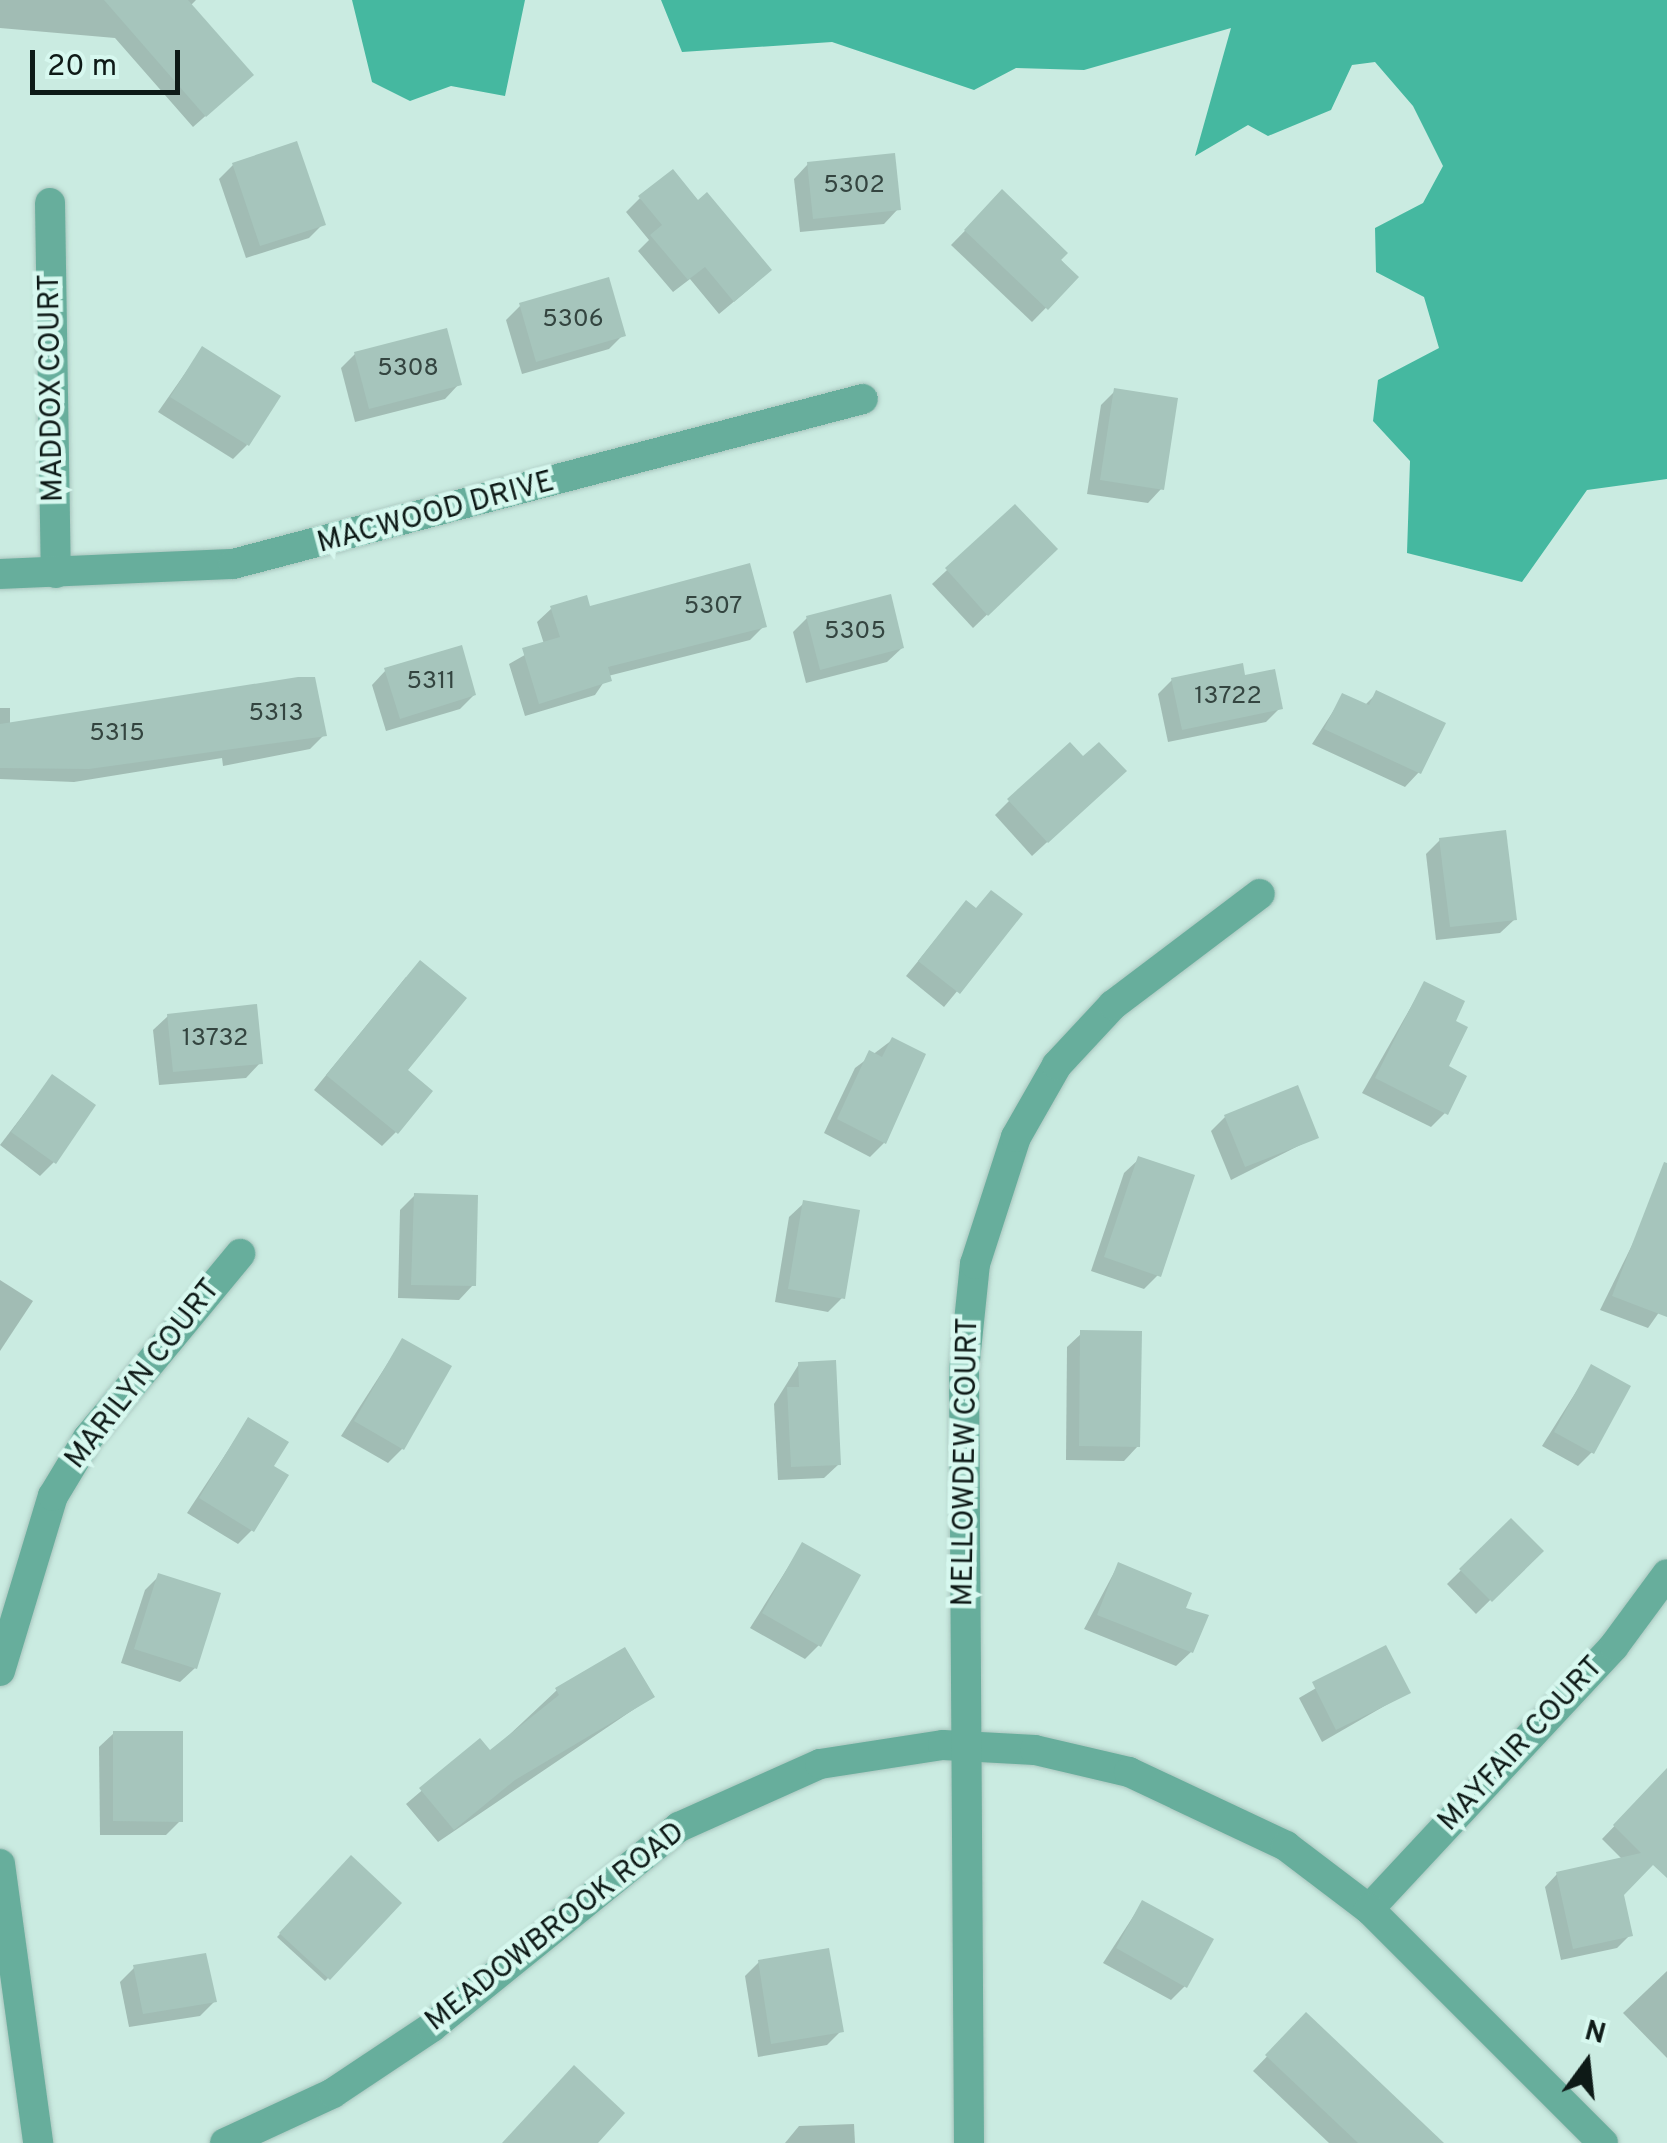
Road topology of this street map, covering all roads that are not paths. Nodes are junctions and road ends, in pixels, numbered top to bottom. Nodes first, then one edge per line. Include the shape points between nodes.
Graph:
1 (50, 203) dead end
2 (863, 400) dead end
3 (0, 574) edge
4 (56, 574) junction
5 (1260, 894) dead end
6 (240, 1254) dead end
7 (1667, 1574) edge
8 (0, 1671) edge
9 (966, 1746) junction
10 (0, 1864) edge
11 (1369, 1909) junction
12 (38, 2143) edge
13 (225, 2143) edge
14 (969, 2143) edge
15 (1603, 2143) edge

1 - 4 street, MADDOX COURT
2 - 4 street, MACWOOD DRIVE via 316,547 233,564
3 - 4 street, MACWOOD DRIVE
5 - 9 street, MELLOWDEW COURT via 1081,1036 1034,1101 988,1206 964,1370
6 - 8 street, MARILYN COURT via 99,1424 54,1496
7 - 11 street, MAYFAIR COURT via 1614,1646
9 - 11 street, MEADOWBROOK ROAD via 1082,1760 1210,1804 1286,1846
9 - 13 street, MEADOWBROOK ROAD via 880,1752 747,1790 679,1827 432,2028 333,2092
9 - 14 street, MELLOWDEW COURT
10 - 12 street
11 - 15 street, MEADOWBROOK ROAD

